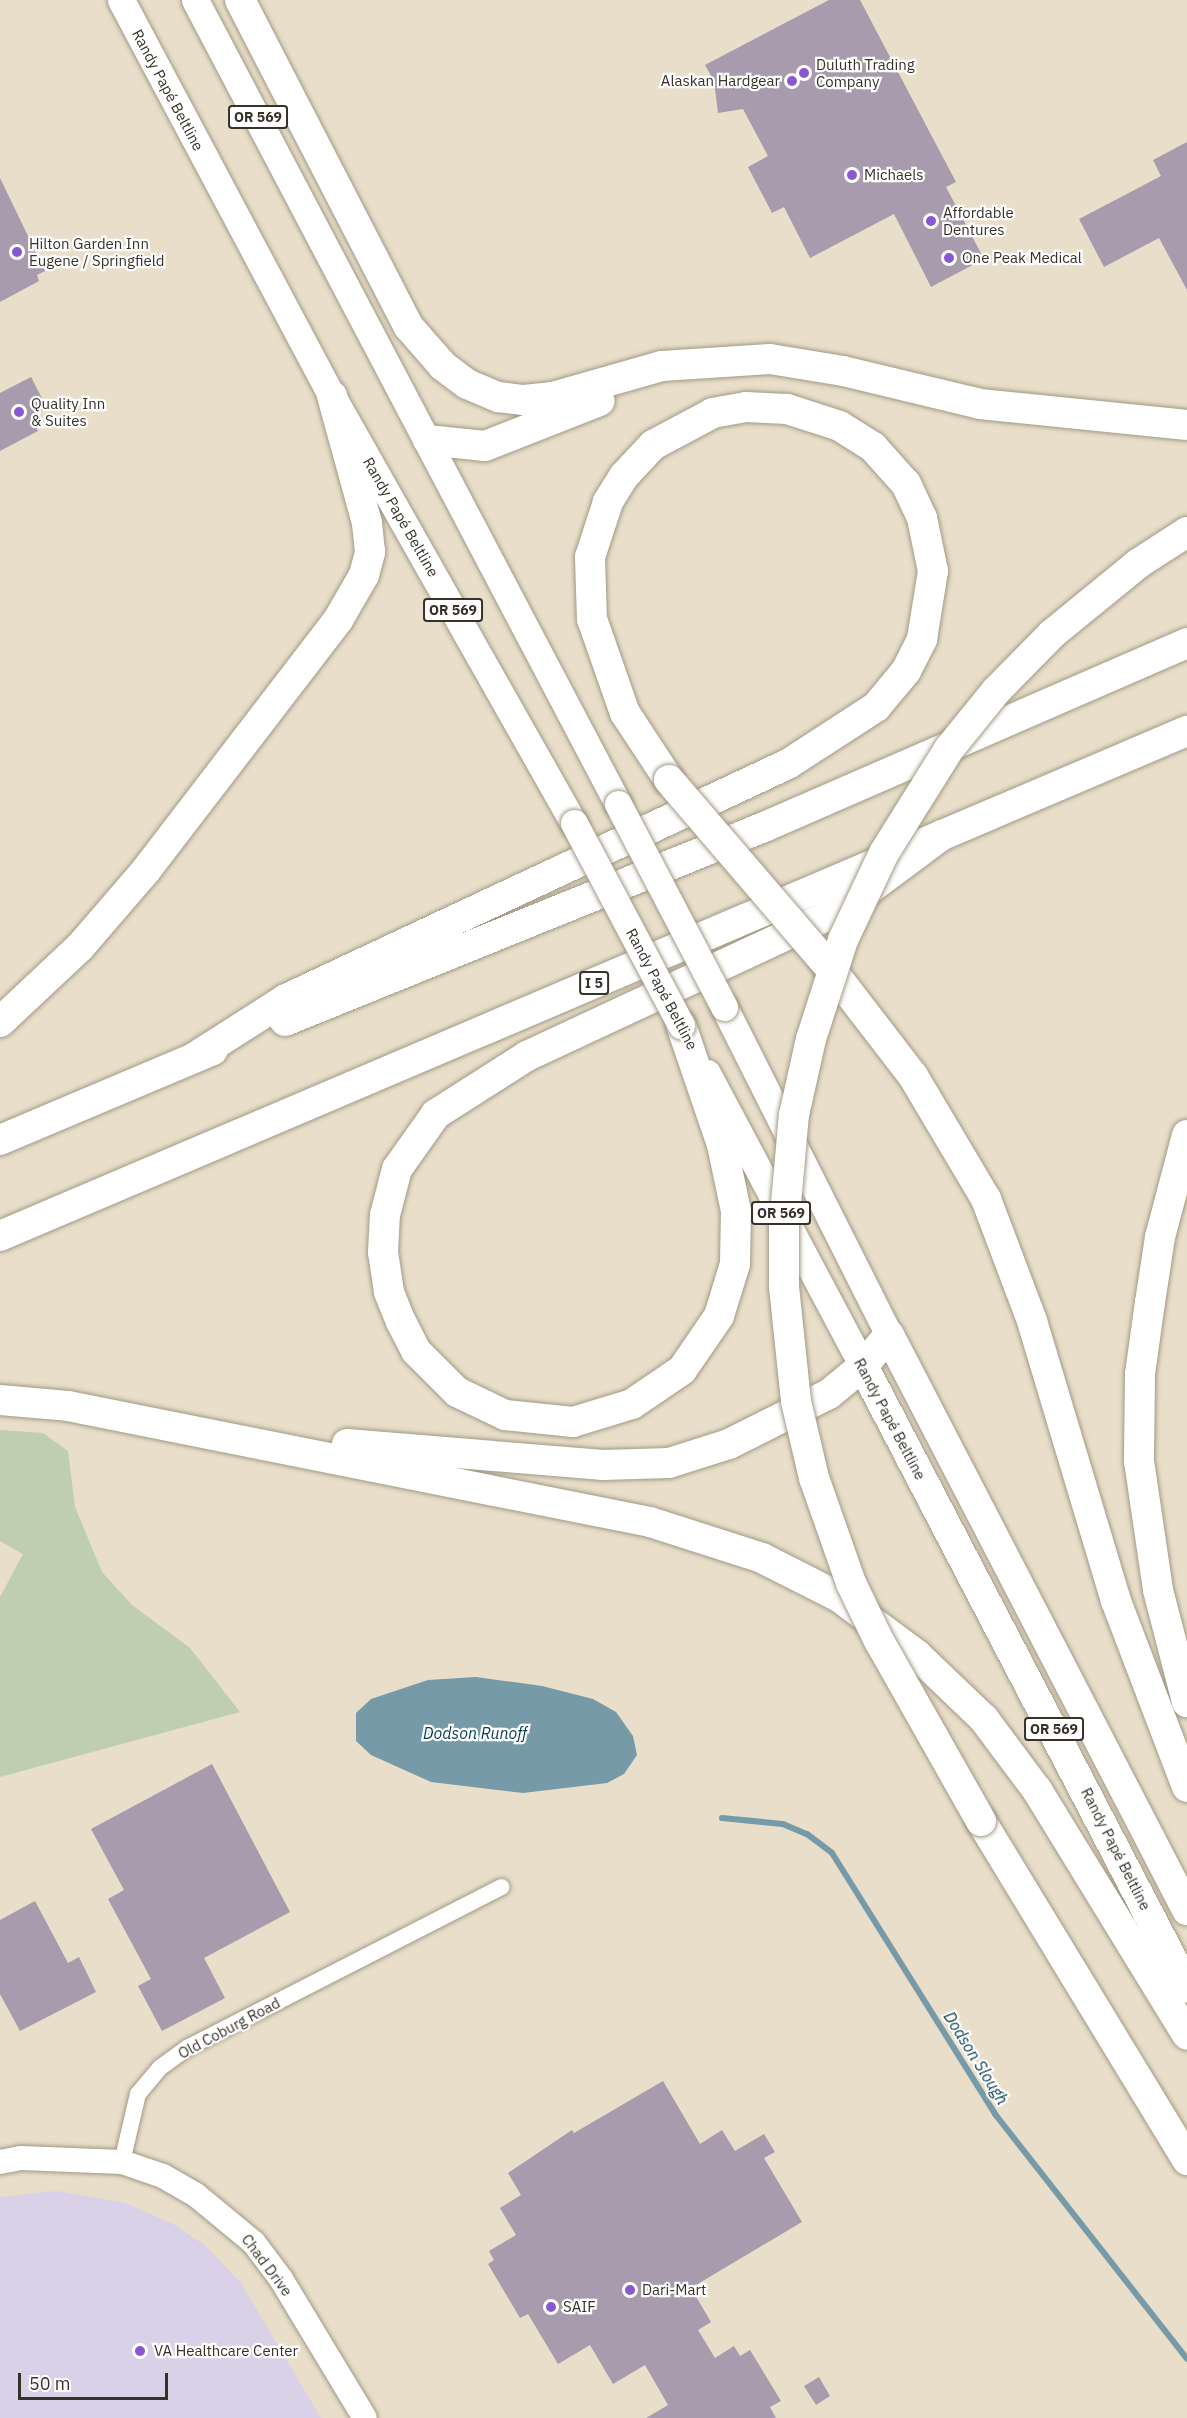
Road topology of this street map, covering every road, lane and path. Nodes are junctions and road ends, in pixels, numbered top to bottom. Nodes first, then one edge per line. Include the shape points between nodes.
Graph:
1 (121, 0) edge
2 (195, 0) edge
3 (240, 0) edge
4 (690, 365) junction
5 (332, 396) junction
6 (1187, 425) edge
7 (428, 440) junction
8 (1187, 532) edge
9 (1187, 643) edge
10 (1187, 730) edge
11 (942, 835) junction
12 (0, 1022) edge
13 (681, 1025) junction
14 (195, 1057) junction
15 (1187, 1135) edge
16 (0, 1140) edge
17 (0, 1236) edge
18 (889, 1335) junction
19 (863, 1366) junction
20 (0, 1400) edge
21 (210, 1433) junction
22 (1187, 1702) edge
23 (1187, 1787) edge
24 (501, 1887) dead end
25 (1187, 1910) edge
26 (1187, 1988) edge
27 (1187, 2035) edge
28 (1187, 2160) edge
29 (0, 2162) edge
30 (122, 2162) junction
31 (365, 2418) edge

1 - 5 main road, Randy Papé Beltline / OR 569
2 - 7 main road, OR 569
3 - 4 highway via 409,327 443,366 467,384 498,397 524,400 553,397 662,366
4 - 6 highway via 734,359 797,363 980,404 1095,419
4 - 7 highway via 509,440 485,446
5 - 12 highway via 367,523 370,552 358,585 338,621 147,869 80,947
5 - 13 main road, Randy Papé Beltline / OR 569, bridge via 574,823
7 - 18 main road, OR 569, bridge via 724,1007
8 - 28 highway, bridge via 1139,563 1053,634 996,692 943,758 884,853 848,929 813,1029 795,1115 784,1226 784,1286 796,1401 814,1478 851,1583 879,1641 981,1821
9 - 14 highway via 764,826
10 - 11 highway, I 5
11 - 13 highway via 844,908 527,1056 436,1114 397,1169 385,1215 384,1251 388,1292 416,1351 457,1392 505,1415 573,1422 632,1404 682,1370 719,1316 735,1264 736,1211 722,1145
11 - 17 highway, I 5
13 - 19 main road, Randy Papé Beltline / OR 569
14 - 16 highway
14 - 23 highway, bridge via 286,999 797,760 876,707 906,671 922,639 933,571 925,526 906,484 873,447 840,426 777,408 713,413 652,445 624,476 608,502 590,557 592,619 625,713 669,780 826,963 913,1076 986,1199 1032,1321 1116,1601
15 - 22 highway via 1160,1237 1150,1302 1140,1374 1139,1461 1158,1590
18 - 19 highway
18 - 25 highway, OR 569
19 - 21 highway via 829,1394 775,1424 669,1463 603,1465
19 - 26 highway, Randy Papé Beltline / OR 569
20 - 21 highway via 68,1406
21 - 27 highway via 650,1522 762,1558 838,1597 917,1655 984,1719 1037,1790
24 - 30 street, Old Coburg Road via 189,2047 161,2067 138,2094
29 - 30 street via 72,2158
30 - 31 street, Chad Drive via 163,2176 196,2195 254,2243 281,2279

